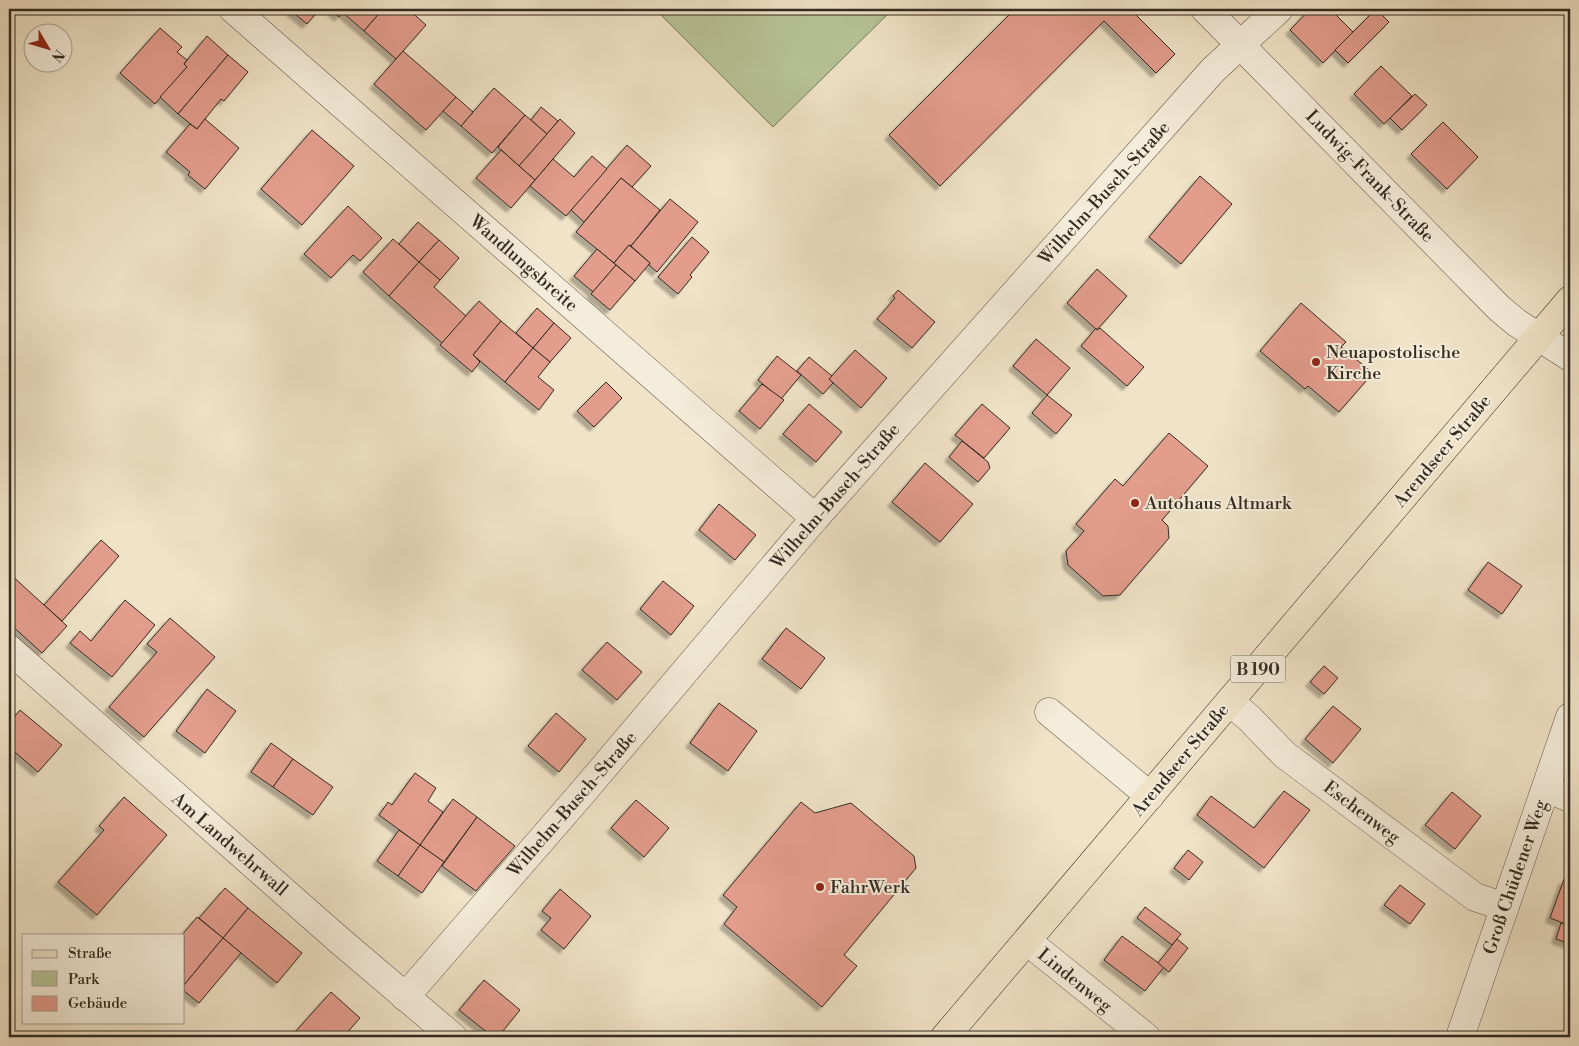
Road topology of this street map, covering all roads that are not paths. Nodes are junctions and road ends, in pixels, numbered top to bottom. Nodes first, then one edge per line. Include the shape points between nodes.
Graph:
1 (233, 9) edge
2 (1205, 9) edge
3 (1279, 9) edge
4 (1241, 44) junction
5 (1570, 300) edge
6 (1539, 337) junction
7 (1570, 357) edge
8 (815, 518) junction
9 (9, 649) edge
10 (1230, 702) junction
11 (1049, 712) dead end
12 (1570, 717) edge
13 (1558, 793) edge
14 (1150, 796) junction
15 (1504, 907) junction
16 (1027, 941) junction
17 (406, 997) junction
18 (453, 1037) edge
19 (945, 1037) edge
20 (1146, 1037) edge
21 (1460, 1037) edge

1 - 8 street, Wandlungsbreite
2 - 4 street, Ludwig-Frank-Straße
3 - 4 street, Wilhelm-Busch-Straße
4 - 6 street, Ludwig-Frank-Straße via 1486,296
4 - 8 street, Wilhelm-Busch-Straße via 1213,70
5 - 6 main road, Arendseer Straße / B 190
6 - 7 street
6 - 10 main road, Arendseer Straße / B 190
8 - 17 street, Wilhelm-Busch-Straße
9 - 17 street, Am Landwehrwall
10 - 14 main road, Arendseer Straße / B 190
10 - 15 street, Eschenweg via 1285,755 1475,897
11 - 14 street
12 - 13 street, Groß Chüdener Weg
13 - 15 street, Groß Chüdener Weg
14 - 16 main road, Arendseer Straße / B 190
15 - 21 street, Groß Chüdener Weg
16 - 19 main road, Arendseer Straße / B 190
16 - 20 street, Lindenweg
17 - 18 street, Am Landwehrwall

